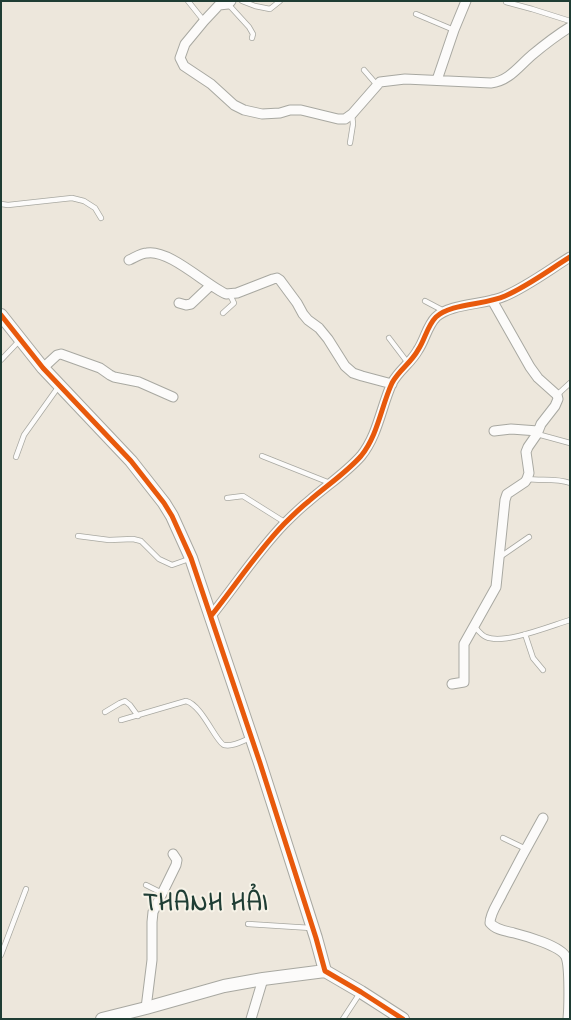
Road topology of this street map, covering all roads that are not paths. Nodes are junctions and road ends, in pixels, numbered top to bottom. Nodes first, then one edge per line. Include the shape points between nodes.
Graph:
1 (188, 1) edge
2 (242, 1) edge
3 (280, 1) edge
4 (466, 1) edge
5 (230, 2) edge
6 (506, 2) edge
7 (416, 14) dead end
8 (204, 21) junction
9 (570, 21) edge
10 (570, 27) edge
11 (454, 30) junction
12 (252, 38) dead end
13 (364, 70) dead end
14 (436, 80) junction
15 (377, 85) junction
16 (352, 114) junction
17 (350, 143) dead end
18 (1, 204) edge
19 (101, 218) dead end
20 (570, 257) edge
21 (129, 260) dead end
22 (211, 285) junction
23 (230, 295) junction
24 (492, 300) junction
25 (425, 301) dead end
26 (179, 303) dead end
27 (446, 312) junction
28 (223, 313) dead end
29 (1, 315) edge
30 (389, 338) dead end
31 (20, 339) junction
32 (1, 360) edge
33 (408, 363) junction
34 (43, 368) junction
35 (570, 383) edge
36 (392, 384) junction
37 (60, 386) junction
38 (557, 395) junction
39 (173, 397) dead end
40 (494, 431) dead end
41 (538, 433) junction
42 (570, 443) edge
43 (262, 456) dead end
44 (16, 458) dead end
45 (527, 479) junction
46 (330, 483) junction
47 (570, 483) edge
48 (227, 498) dead end
49 (286, 523) junction
50 (78, 536) dead end
51 (529, 537) dead end
52 (500, 557) junction
53 (191, 558) junction
54 (211, 616) junction
55 (570, 620) edge
56 (474, 626) junction
57 (525, 634) junction
58 (543, 670) dead end
59 (452, 684) dead end
60 (104, 712) dead end
61 (138, 716) junction
62 (121, 720) dead end
63 (252, 737) junction
64 (543, 818) dead end
65 (503, 838) dead end
66 (526, 849) junction
67 (173, 854) dead end
68 (146, 886) dead end
69 (26, 889) dead end
70 (162, 893) junction
71 (248, 924) dead end
72 (312, 928) junction
73 (1, 955) edge
74 (569, 964) edge
75 (325, 972) junction
76 (263, 979) junction
77 (361, 992) junction
78 (146, 1008) junction
79 (102, 1019) edge
80 (250, 1019) edge
81 (343, 1019) edge
82 (403, 1019) edge
83 (568, 1019) edge

1 - 8 lane
2 - 3 lane via 270,9
4 - 11 street
5 - 8 street via 219,5
5 - 12 lane via 249,27
6 - 9 lane
7 - 11 lane
8 - 16 street via 185,44 181,62 239,108 262,114 300,110 338,119
10 - 14 street via 498,82
11 - 14 street
13 - 15 lane
14 - 15 street via 405,78 386,80
15 - 16 street
16 - 17 lane
18 - 19 lane via 72,198 95,208
20 - 24 street via 533,281
21 - 22 street via 147,252 159,253
22 - 23 street
22 - 26 street via 191,304
23 - 28 lane via 234,303
23 - 36 street via 277,278 308,320 320,328 345,366 353,373
24 - 27 street
24 - 38 street via 530,367
25 - 27 lane
27 - 33 street via 435,318
29 - 31 street
30 - 33 lane
31 - 32 lane
31 - 34 street
33 - 36 street
34 - 37 street
34 - 39 street via 61,354
35 - 38 lane
36 - 46 street via 372,438 361,456
37 - 44 lane via 24,436
37 - 53 street via 153,488 172,516
38 - 41 street via 556,406
40 - 41 street via 511,428
41 - 42 lane
41 - 45 street via 526,452
43 - 46 lane
45 - 47 lane
45 - 52 street via 507,494
46 - 49 street
48 - 49 lane via 243,496
49 - 54 street via 261,550
50 - 53 lane via 140,541 159,559 172,565
51 - 52 lane
52 - 56 street via 496,588
53 - 54 street
54 - 63 street
55 - 57 lane
56 - 57 lane via 484,636 493,639
56 - 59 street via 464,644 464,682
57 - 58 lane via 533,658
60 - 61 lane via 125,701
61 - 62 lane
61 - 63 lane via 192,702 224,745
63 - 72 street
64 - 66 street
65 - 66 lane
66 - 74 street via 490,923 503,931 535,938 560,951
67 - 70 street via 176,865
68 - 70 lane
69 - 73 lane
70 - 78 street via 153,912
71 - 72 lane
72 - 75 street
74 - 83 street
75 - 76 street
75 - 77 street
76 - 78 street via 224,986
76 - 80 street
77 - 81 lane
77 - 82 street
78 - 79 street

